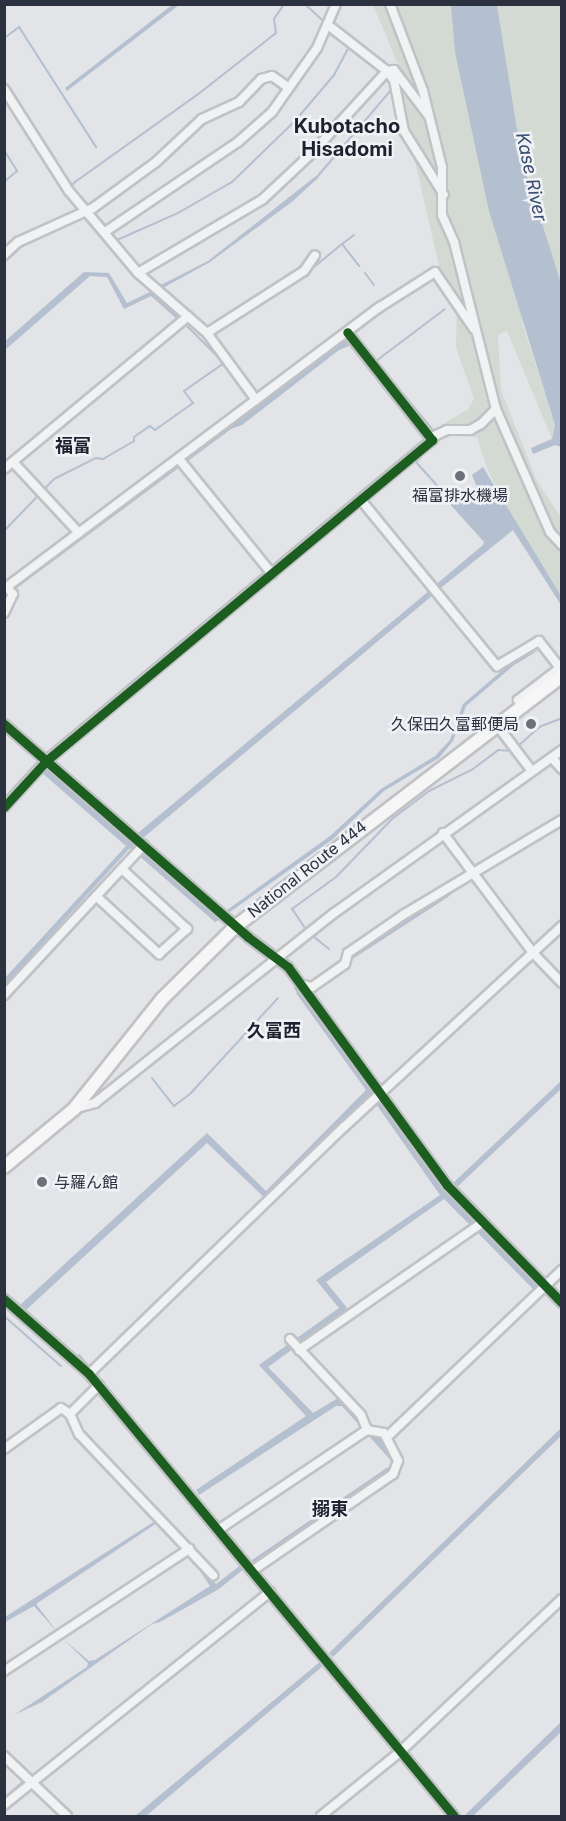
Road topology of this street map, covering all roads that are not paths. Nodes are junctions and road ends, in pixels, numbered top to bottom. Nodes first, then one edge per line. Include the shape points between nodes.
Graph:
1 (336, 4) edge
2 (390, 4) edge
3 (328, 25) junction
4 (387, 71) junction
5 (288, 87) junction
6 (4, 90) edge
7 (428, 115) junction
8 (445, 197) junction
9 (89, 210) junction
10 (108, 230) junction
11 (4, 255) edge
12 (315, 255) dead end
13 (138, 273) junction
14 (184, 319) junction
15 (474, 329) junction
16 (207, 333) junction
17 (350, 336) junction
18 (256, 400) junction
19 (496, 409) junction
20 (432, 436) junction
21 (179, 459) junction
22 (13, 462) junction
23 (4, 469) edge
24 (361, 500) junction
25 (79, 533) junction
26 (561, 545) edge
27 (273, 574) junction
28 (8, 590) edge
29 (4, 613) edge
30 (559, 673) edge
31 (4, 724) edge
32 (497, 725) junction
33 (561, 750) edge
34 (552, 758) junction
35 (46, 762) junction
36 (561, 769) edge
37 (531, 770) junction
38 (4, 807) edge
39 (561, 820) edge
40 (443, 833) junction
41 (140, 850) junction
42 (122, 869) junction
43 (472, 873) junction
44 (96, 896) junction
45 (236, 926) junction
46 (561, 926) edge
47 (533, 953) junction
48 (278, 957) junction
49 (561, 983) edge
50 (303, 985) junction
51 (4, 995) edge
52 (381, 1095) junction
53 (74, 1109) junction
54 (4, 1167) edge
55 (483, 1222) junction
56 (561, 1270) edge
57 (545, 1286) junction
58 (4, 1299) edge
59 (561, 1303) edge
60 (290, 1339) dead end
61 (298, 1350) junction
62 (89, 1374) junction
63 (99, 1385) junction
64 (70, 1414) junction
65 (367, 1430) junction
66 (387, 1437) junction
67 (4, 1449) edge
68 (218, 1530) junction
69 (189, 1550) junction
70 (252, 1570) junction
71 (213, 1575) dead end
72 (270, 1592) junction
73 (561, 1599) edge
74 (4, 1671) edge
75 (401, 1751) junction
76 (4, 1756) edge
77 (30, 1782) junction
78 (4, 1805) edge
79 (67, 1816) edge
80 (321, 1816) edge
81 (454, 1816) edge

1 - 3 street
2 - 7 street
3 - 4 street
3 - 5 street via 317,48
4 - 7 street via 394,70
4 - 8 street via 394,80 404,131
4 - 13 street via 311,154 263,199
5 - 9 street via 272,76 261,80 239,102 202,118 156,162
5 - 10 street via 272,112 238,142
6 - 9 street
7 - 8 street via 442,167
8 - 15 street via 442,215 454,242
9 - 10 street
9 - 11 street via 18,242
10 - 13 street
12 - 16 street via 304,271
13 - 14 street
14 - 16 street
14 - 22 street
15 - 17 street via 435,272
15 - 19 street
16 - 18 street
17 - 18 street
17 - 20 street
18 - 21 street
19 - 20 street via 470,430 447,430
19 - 26 street via 550,532
20 - 24 street
21 - 25 street
21 - 27 street
22 - 23 street
22 - 25 street
24 - 27 street
24 - 30 street via 496,666 539,641
25 - 28 street
27 - 35 street
28 - 29 street
30 - 32 highway, National Route 444
31 - 35 street
32 - 37 street
32 - 45 highway, National Route 444
33 - 34 street
34 - 36 street
34 - 37 street
35 - 38 street
35 - 41 street
37 - 40 street
39 - 43 street
40 - 43 street
40 - 48 street
41 - 42 street
41 - 45 street
42 - 44 street
42 - 44 street via 187,929 159,954
43 - 47 street
43 - 50 street via 348,953 345,964 312,987
44 - 51 street
45 - 48 street
45 - 53 highway, National Route 444 via 170,990
46 - 47 street
47 - 49 street
47 - 52 street
48 - 50 street
48 - 53 street via 95,1103
50 - 52 street
52 - 55 street via 447,1185
52 - 62 street
53 - 54 highway, National Route 444
55 - 57 street
55 - 61 street
56 - 57 street
57 - 59 street
57 - 66 street
58 - 62 street
60 - 61 street
61 - 65 street via 361,1415
62 - 63 street
63 - 64 street
63 - 68 street
64 - 67 street via 61,1408
64 - 69 street via 80,1434
65 - 66 street via 380,1431
65 - 68 street
66 - 70 street via 398,1461 393,1474
68 - 70 street
69 - 71 street
69 - 74 street
70 - 72 street
72 - 75 street
72 - 77 street
73 - 75 street
75 - 80 street
75 - 81 street
76 - 77 street
77 - 78 street
77 - 79 street

